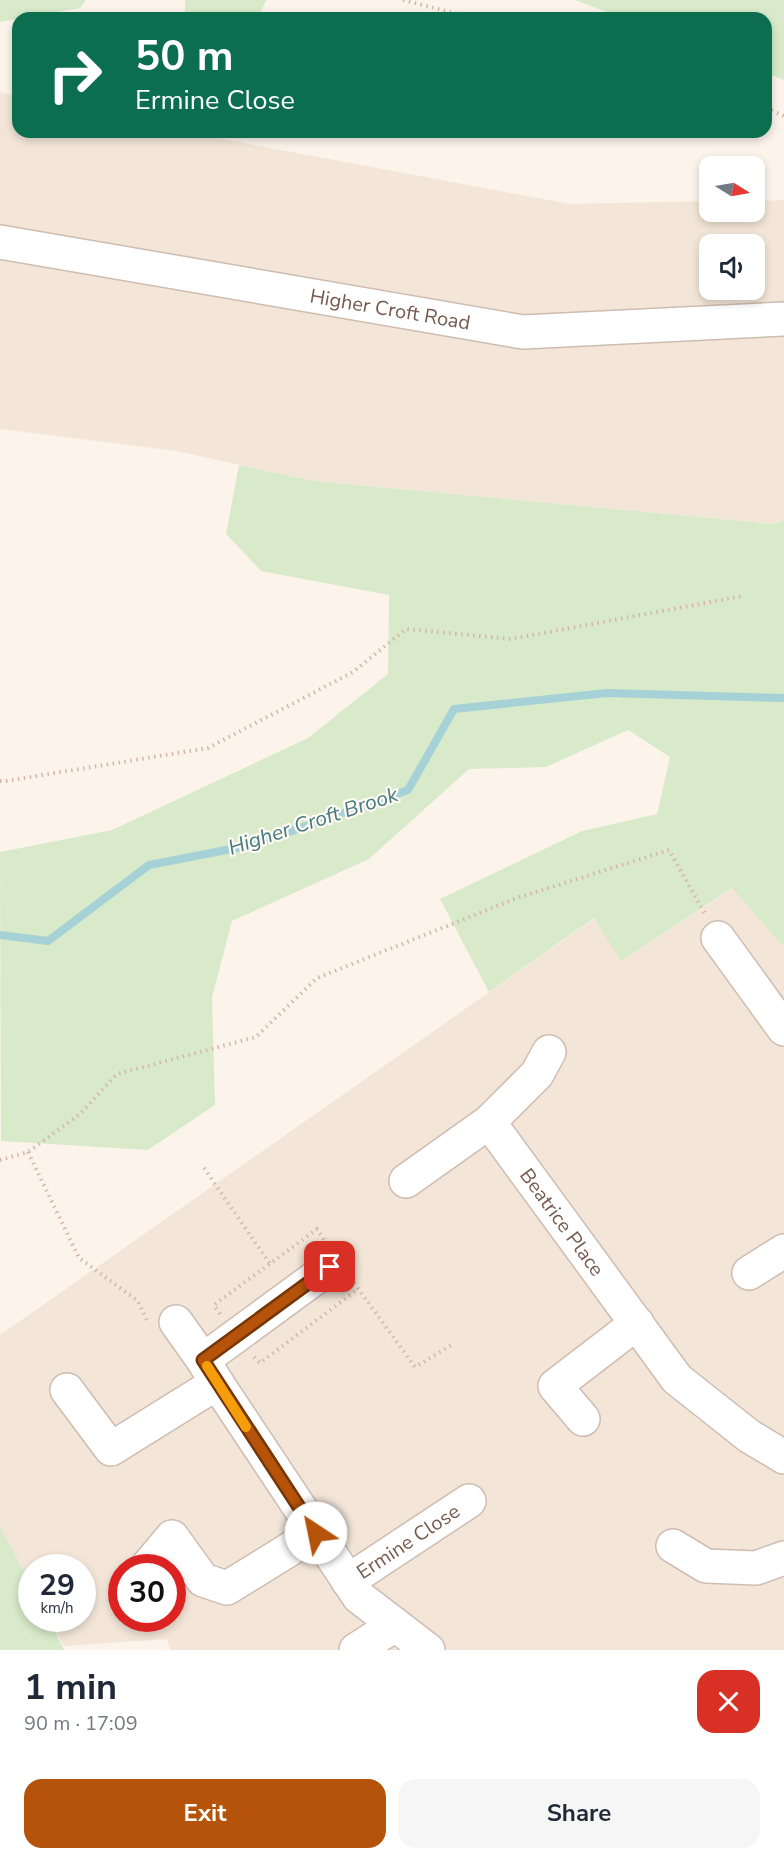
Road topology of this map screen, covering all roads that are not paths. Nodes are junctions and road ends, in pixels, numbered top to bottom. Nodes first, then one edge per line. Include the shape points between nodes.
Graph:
1 (0, 242) edge
2 (784, 319) edge
3 (718, 938) road end
4 (784, 1029) edge
5 (549, 1052) dead end
6 (489, 1122) junction
7 (406, 1181) dead end
8 (784, 1251) edge
9 (330, 1267) dead end
10 (749, 1273) dead end
11 (176, 1322) road end
12 (637, 1323) junction
13 (210, 1372) junction
14 (67, 1390) dead end
15 (583, 1419) dead end
16 (784, 1457) edge
17 (469, 1501) dead end
18 (316, 1533) junction
19 (673, 1546) dead end
20 (157, 1554) edge
21 (185, 1554) edge
22 (186, 1556) edge
23 (784, 1558) edge
24 (348, 1581) junction
25 (395, 1625) junction
26 (356, 1650) edge
27 (428, 1650) edge

1 - 2 street, Higher Croft Road via 522,332
3 - 4 street
5 - 6 street via 537,1074
6 - 7 street
6 - 12 street, Beatrice Place
8 - 10 street
9 - 13 street
11 - 13 street, Ermine Close
12 - 15 street via 555,1386
12 - 16 street, Beatrice Place via 677,1379 749,1436
13 - 14 street via 111,1449
13 - 18 street, Ermine Close
17 - 24 street, Ermine Close
18 - 22 street via 227,1588 203,1580
18 - 24 street, Ermine Close
19 - 23 street via 706,1566 756,1568
20 - 21 street via 172,1536
24 - 25 street, Ermine Close via 359,1598
25 - 26 street
25 - 27 street, Ermine Close

